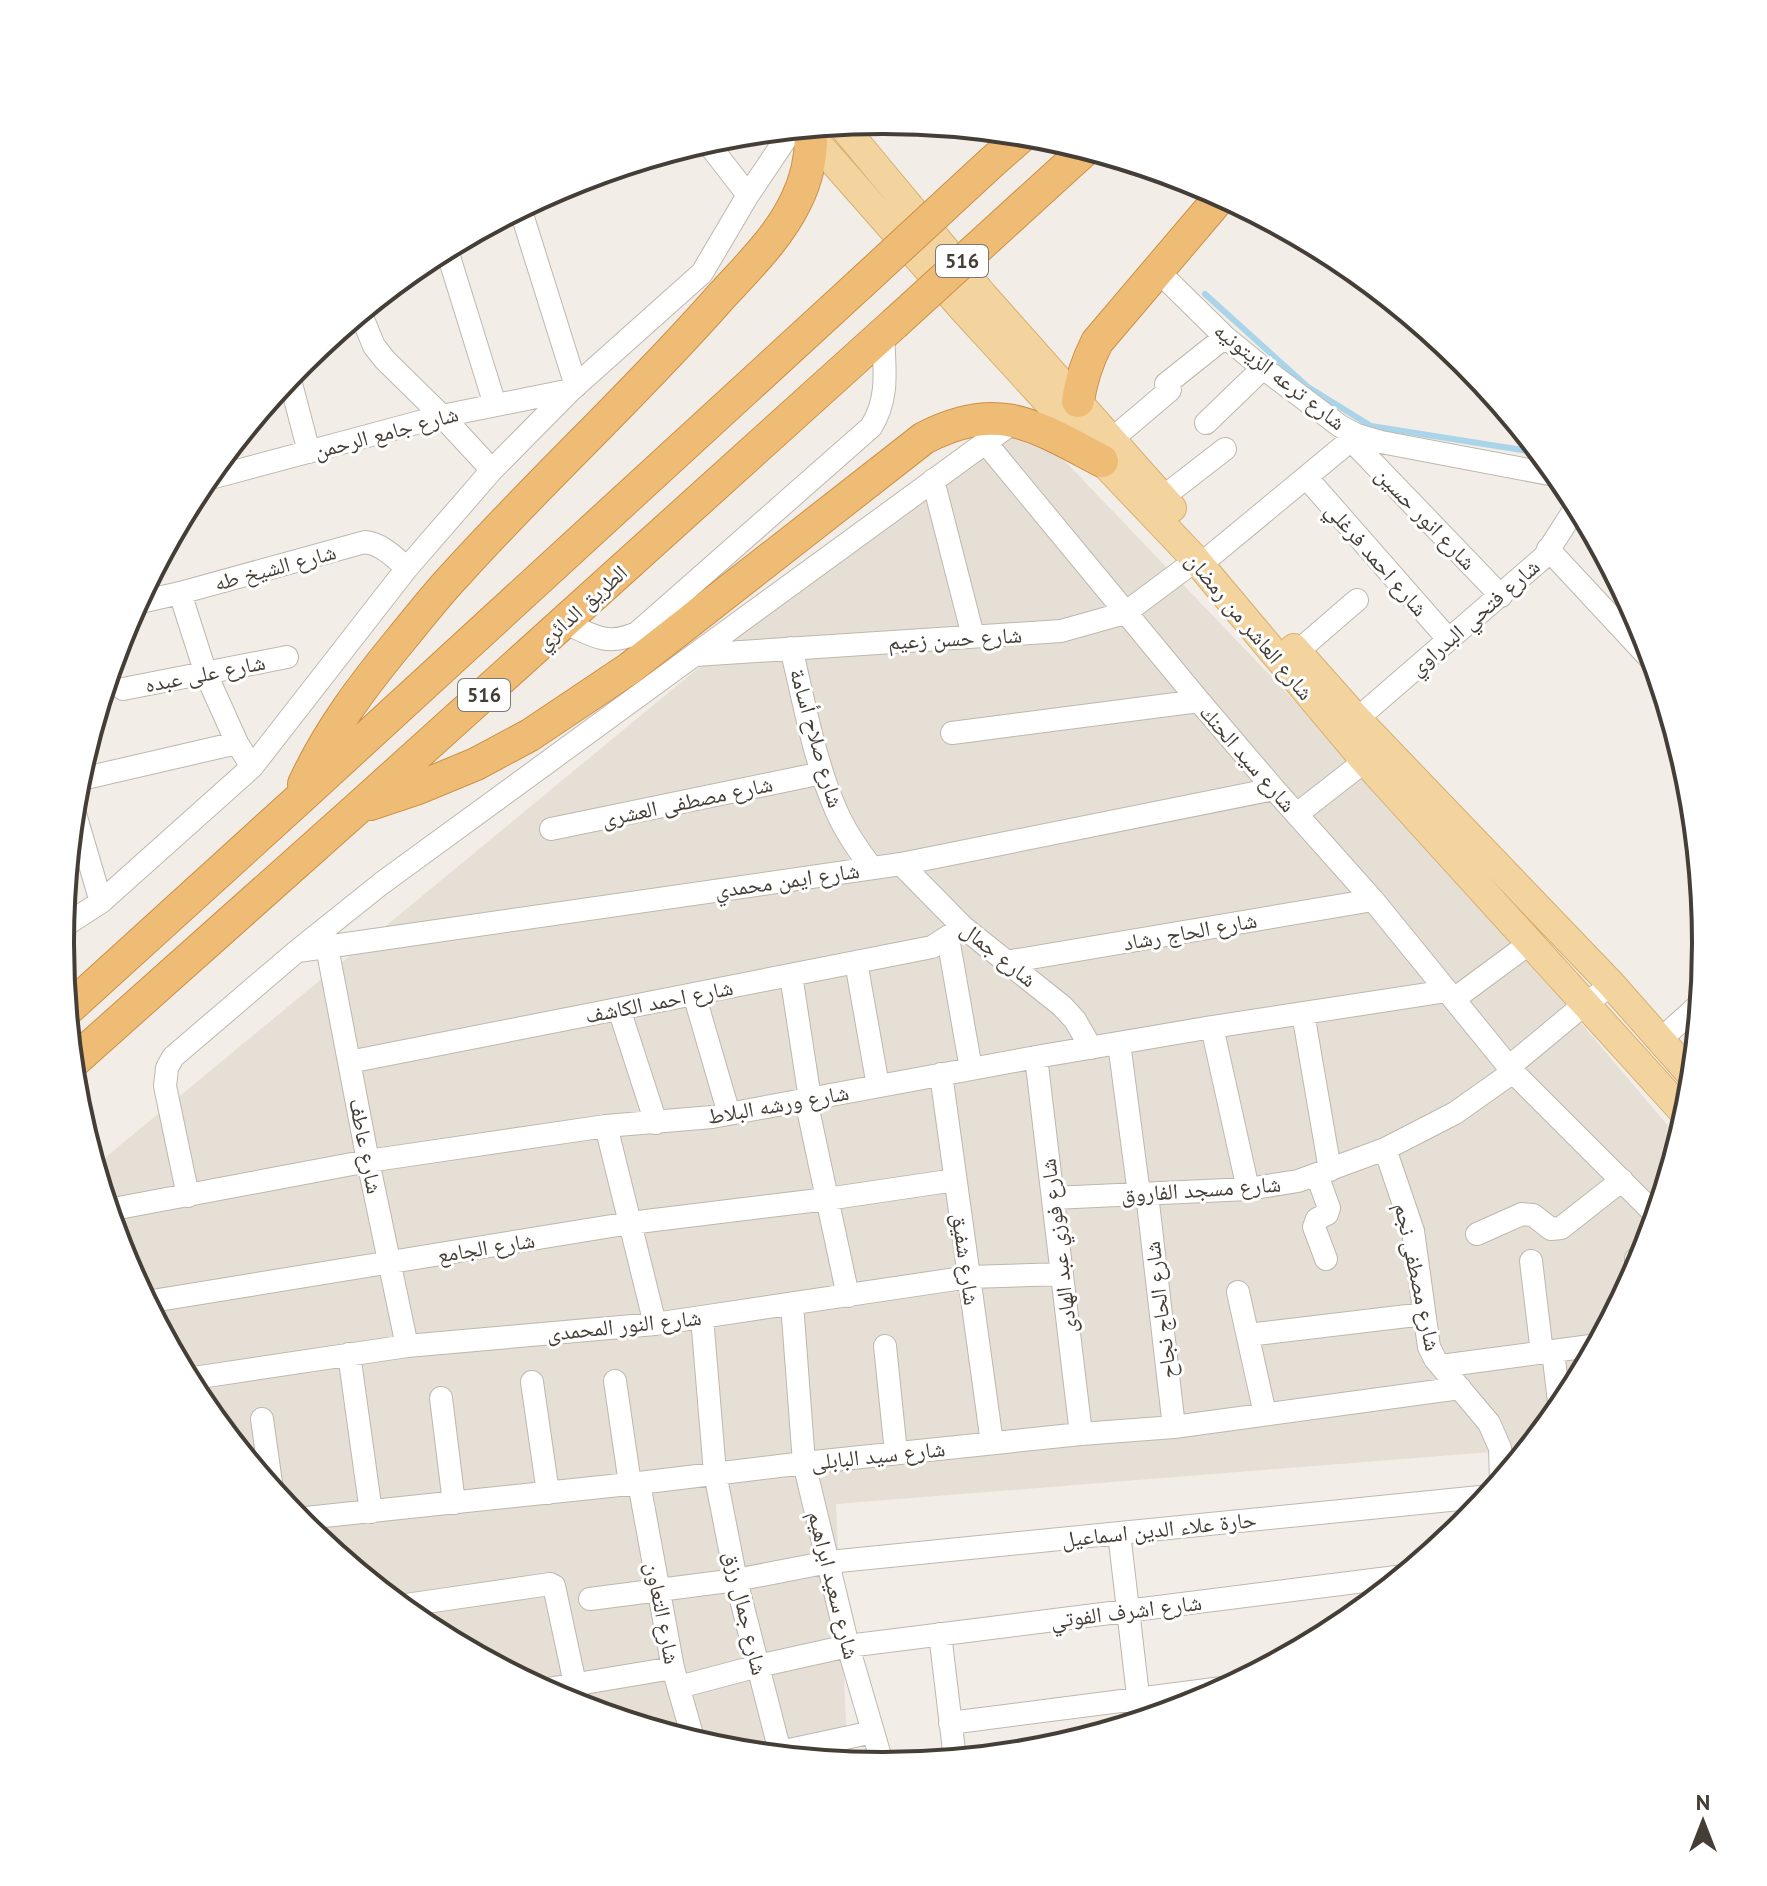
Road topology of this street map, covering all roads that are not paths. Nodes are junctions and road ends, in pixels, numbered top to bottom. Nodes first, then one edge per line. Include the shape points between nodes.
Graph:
1 (850, 135) edge
2 (808, 137) edge
3 (796, 138) edge
4 (804, 138) edge
5 (1012, 144) edge
6 (714, 152) edge
7 (1077, 157) edge
8 (748, 195) junction
9 (1214, 204) edge
10 (523, 218) edge
11 (450, 260) edge
12 (1158, 271) junction
13 (364, 322) edge
14 (888, 328) junction
15 (1225, 337) junction
16 (1263, 368) junction
17 (573, 388) junction
18 (293, 390) edge
19 (1078, 401) junction
20 (495, 405) junction
21 (442, 416) junction
22 (1015, 421) junction
23 (1206, 423) dead end
24 (1354, 437) junction
25 (985, 442) junction
26 (1225, 449) dead end
27 (1107, 450) junction
28 (309, 452) junction
29 (231, 464) edge
30 (492, 470) junction
31 (1542, 473) edge
32 (1306, 477) junction
33 (933, 480) junction
34 (1163, 497) junction
35 (1571, 515) edge
36 (1548, 549) junction
37 (1204, 558) junction
38 (407, 568) junction
39 (180, 593) junction
40 (1501, 596) junction
41 (151, 600) edge
42 (1357, 600) dead end
43 (1125, 613) junction
44 (564, 622) junction
45 (973, 636) junction
46 (1449, 640) junction
47 (1634, 642) edge
48 (791, 648) junction
49 (1298, 651) junction
50 (694, 655) junction
51 (287, 657) dead end
52 (206, 674) junction
53 (123, 689) dead end
54 (1199, 701) junction
55 (1357, 719) junction
56 (952, 733) dead end
57 (237, 743) junction
58 (1365, 761) junction
59 (252, 767) junction
60 (822, 773) junction
61 (92, 777) edge
62 (1274, 789) junction
63 (297, 801) junction
64 (359, 807) junction
65 (1297, 814) junction
66 (551, 829) dead end
67 (81, 835) edge
68 (901, 864) junction
69 (872, 868) junction
70 (1373, 900) junction
71 (101, 902) junction
72 (75, 919) edge
73 (955, 932) junction
74 (1530, 943) junction
75 (327, 947) junction
76 (297, 951) junction
77 (856, 962) junction
78 (1006, 962) junction
79 (791, 975) junction
80 (1612, 985) junction
81 (694, 994) junction
82 (1450, 995) junction
83 (77, 1001) edge
84 (1586, 1003) junction
85 (619, 1009) junction
86 (1303, 1013) junction
87 (1689, 1014) edge
88 (1212, 1027) junction
89 (1660, 1040) junction
90 (1119, 1043) junction
91 (1091, 1048) junction
92 (82, 1054) edge
93 (1036, 1057) junction
94 (349, 1062) junction
95 (1683, 1066) edge
96 (971, 1069) junction
97 (1511, 1070) junction
98 (941, 1074) junction
99 (878, 1086) junction
100 (808, 1099) junction
101 (1676, 1104) edge
102 (729, 1114) junction
103 (656, 1123) junction
104 (606, 1126) junction
105 (1385, 1149) junction
106 (368, 1161) junction
107 (1324, 1173) junction
108 (955, 1180) junction
109 (1622, 1180) junction
110 (1248, 1189) junction
111 (1143, 1194) junction
112 (188, 1196) junction
113 (1053, 1198) junction
114 (827, 1199) junction
115 (1648, 1207) edge
116 (119, 1208) edge
117 (630, 1223) junction
118 (1477, 1234) dead end
119 (1326, 1259) dead end
120 (1531, 1261) dead end
121 (390, 1262) junction
122 (1062, 1274) junction
123 (969, 1277) junction
124 (1238, 1292) dead end
125 (848, 1296) junction
126 (157, 1300) edge
127 (792, 1304) junction
128 (1424, 1314) junction
129 (702, 1317) junction
130 (655, 1324) junction
131 (1248, 1335) junction
132 (407, 1346) junction
133 (885, 1346) dead end
134 (1586, 1347) edge
135 (1548, 1352) junction
136 (349, 1354) junction
137 (1441, 1366) junction
138 (200, 1377) edge
139 (615, 1381) dead end
140 (532, 1382) dead end
141 (1460, 1388) junction
142 (1557, 1394) edge
143 (441, 1398) dead end
144 (1265, 1414) junction
145 (262, 1419) dead end
146 (1174, 1427) junction
147 (1081, 1434) junction
148 (992, 1443) junction
149 (896, 1453) junction
150 (804, 1463) junction
151 (1501, 1467) edge
152 (269, 1470) edge
153 (715, 1473) junction
154 (634, 1483) junction
155 (548, 1493) junction
156 (1472, 1498) edge
157 (454, 1503) junction
158 (371, 1512) junction
159 (313, 1517) edge
160 (1119, 1533) junction
161 (829, 1562) junction
162 (1384, 1578) edge
163 (736, 1580) junction
164 (658, 1590) junction
165 (590, 1599) dead end
166 (417, 1603) edge
167 (1129, 1610) junction
168 (940, 1634) junction
169 (848, 1646) junction
170 (758, 1666) junction
171 (676, 1678) junction
172 (575, 1684) junction
173 (563, 1686) edge
174 (577, 1692) edge
175 (1140, 1710) edge
176 (950, 1723) junction
177 (690, 1729) edge
178 (873, 1732) junction
179 (768, 1744) edge
180 (795, 1748) edge
181 (954, 1749) edge
182 (879, 1752) edge

1 - 19 main road, شارع العاشر من رمضان
2 - 27 main road, شارع العاشر من رمضان via 963,309
3 - 8 street
4 - 63 highway via 811,157 801,191 769,243 423,612 362,687 313,764
5 - 63 highway, 516, bridge
6 - 8 street
7 - 14 highway, الطريق الدائري / 516, bridge
8 - 17 street via 702,273
9 - 12 highway
10 - 17 street
11 - 20 street
12 - 15 street, شارع ترعه الزيتونيه
12 - 19 highway via 1097,342
13 - 21 street via 385,360
14 - 44 highway, الطريق الدائري / 516
14 - 44 street via 885,392 871,427 637,633 601,640
15 - 16 street, شارع ترعه الزيتونيه
15 - 27 street via 1166,384 1170,389
16 - 23 street
16 - 24 street, شارع ترعه الزيتونيه
17 - 20 street, شارع جامع الرحمن
17 - 30 street
18 - 28 street
19 - 27 main road, شارع العاشر من رمضان
20 - 21 street, شارع جامع الرحمن
21 - 28 street, شارع جامع الرحمن
21 - 30 street
22 - 25 street
22 - 27 highway
22 - 64 highway via 968,420 924,438 630,668 530,735 476,764
24 - 31 street, شارع ترعه الزيتونيه
24 - 32 street, شارع حسن زعيم
24 - 40 street, شارع انور حسين
25 - 33 street
25 - 43 street, شارع سيد الحنك
26 - 34 street
27 - 34 main road, شارع العاشر من رمضان
27 - 37 main road, شارع العاشر من رمضان
28 - 29 street, شارع جامع الرحمن
30 - 38 street
32 - 37 street, شارع حسن زعيم
32 - 46 street, شارع احمد فرغلي
33 - 45 street
33 - 50 street
34 - 37 main road, شارع العاشر من رمضان
35 - 36 street, شارع فتحي البدراوي
36 - 40 street, شارع فتحي البدراوي
36 - 47 street
37 - 43 street, شارع حسن زعيم
37 - 49 main road, شارع العاشر من رمضان
37 - 58 main road, شارع العاشر من رمضان
38 - 39 street, شارع الشيخ طه via 365,542
38 - 59 street
39 - 41 street, شارع الشيخ طه
39 - 52 street
40 - 46 street, شارع فتحي البدراوي
42 - 49 street
43 - 45 street, شارع حسن زعيم via 1061,631
43 - 54 street, شارع سيد الحنك
44 - 64 highway, الطريق الدائري / 516
45 - 48 street, شارع حسن زعيم
46 - 55 street, شارع فتحي البدراوي
48 - 50 street, شارع حسن زعيم
48 - 60 street, شارع صلاح أسامة
49 - 55 main road, شارع العاشر من رمضان
50 - 76 street
51 - 52 street, شارع على عبده
52 - 53 street, شارع على عبده
52 - 57 street
54 - 56 street
54 - 62 street, شارع سيد الحنك
55 - 80 main road, شارع العاشر من رمضان
57 - 59 street
57 - 61 street
58 - 65 street
58 - 74 main road, شارع العاشر من رمضان
59 - 71 street
60 - 66 street, شارع مصطفى العشرى
60 - 69 street, شارع صلاح أسامة via 836,811
62 - 65 street, شارع سيد الحنك
62 - 68 street, شارع ايمن محمدي
63 - 83 highway, 516
64 - 92 highway, الطريق الدائري / 516
65 - 70 street, شارع سيد الحنك
67 - 71 street
68 - 69 street, شارع ايمن محمدي
68 - 73 street, شارع جمال
69 - 75 street, شارع ايمن محمدي
70 - 78 street, شارع الحاج رشاد
70 - 82 street, شارع سيد الحنك
71 - 72 street
73 - 77 street, شارع احمد الكاشف via 932,947
73 - 78 street, شارع جمال
73 - 96 street
74 - 82 street
74 - 84 main road, شارع العاشر من رمضان
75 - 76 street, شارع ايمن محمدي
75 - 94 street, شارع عاطف
76 - 112 street via 173,1057 167,1068 165,1086
77 - 79 street, شارع احمد الكاشف
77 - 99 street
78 - 91 street, شارع جمال via 1062,1006
79 - 81 street, شارع احمد الكاشف
79 - 100 street
80 - 84 street, شارع مسجد الفاروق
80 - 89 main road, شارع العاشر من رمضان
81 - 85 street, شارع احمد الكاشف
81 - 102 street
82 - 86 street, شارع ورشه البلاط
82 - 97 street, شارع سيد الحنك
84 - 97 street, شارع مسجد الفاروق
84 - 101 main road, شارع العاشر من رمضان
85 - 94 street, شارع احمد الكاشف
85 - 103 street
86 - 88 street, شارع ورشه البلاط
86 - 107 street
87 - 89 street
88 - 90 street, شارع ورشه البلاط
88 - 110 street
89 - 95 main road, شارع العاشر من رمضان
90 - 91 street, شارع ورشه البلاط
90 - 111 street, شارع الحاج نجاح
91 - 93 street, شارع ورشه البلاط
93 - 96 street, شارع ورشه البلاط
93 - 113 street, شارع فوزي عبد الهادى
94 - 106 street, شارع عاطف
96 - 98 street, شارع ورشه البلاط
97 - 105 street, شارع مسجد الفاروق via 1455,1113
97 - 109 street, شارع سيد الحنك
98 - 99 street, شارع ورشه البلاط
98 - 108 street, شارع شفيق
99 - 100 street, شارع ورشه البلاط
100 - 102 street, شارع ورشه البلاط
100 - 114 street
102 - 103 street, شارع ورشه البلاط
103 - 104 street, شارع ورشه البلاط
104 - 106 street, شارع ورشه البلاط
104 - 117 street
105 - 107 street, شارع مسجد الفاروق
105 - 128 street, شارع مصطفى نجم via 1413,1231
106 - 112 street, شارع ورشه البلاط
106 - 121 street, شارع عاطف
107 - 110 street, شارع مسجد الفاروق
107 - 119 street via 1329,1208 1314,1227
108 - 114 street, شارع الجامع
108 - 123 street, شارع شفيق
109 - 115 street, شارع سيد الحنك
109 - 118 street via 1561,1228 1546,1227 1533,1215 1522,1214
110 - 111 street, شارع مسجد الفاروق
111 - 113 street, شارع مسجد الفاروق
111 - 146 street, شارع الحاج نجاح
112 - 116 street, شارع ورشه البلاط
113 - 122 street, شارع فوزي عبد الهادى
114 - 117 street, شارع الجامع
114 - 125 street
117 - 121 street, شارع الجامع
117 - 130 street
120 - 135 street
121 - 126 street, شارع الجامع
121 - 132 street, شارع عاطف
122 - 123 street, شارع النور المحمدى
122 - 147 street, شارع فوزي عبد الهادى
123 - 125 street, شارع النور المحمدى
123 - 148 street, شارع شفيق
124 - 131 street
125 - 127 street, شارع النور المحمدى
127 - 129 street, شارع النور المحمدى
127 - 150 street, شارع سعيد ابراهيم
128 - 131 street
128 - 137 street, شارع مصطفى نجم via 1429,1347
129 - 130 street, شارع النور المحمدى
129 - 153 street
130 - 132 street, شارع النور المحمدى
131 - 144 street
132 - 136 street, شارع النور المحمدى
133 - 149 street
134 - 135 street
135 - 137 street
135 - 142 street
136 - 138 street, شارع النور المحمدى
136 - 158 street
137 - 141 street, شارع مصطفى نجم
139 - 154 street, شارع التعاون
140 - 155 street
141 - 144 street, شارع سيد البابلى
141 - 151 street, شارع مصطفى نجم via 1489,1423 1500,1448
143 - 157 street
144 - 146 street, شارع سيد البابلى
145 - 152 street
146 - 147 street, شارع سيد البابلى
147 - 148 street, شارع سيد البابلى
148 - 149 street, شارع سيد البابلى
149 - 150 street, شارع سيد البابلى
150 - 153 street, شارع سيد البابلى
150 - 161 street, شارع سعيد ابراهيم
153 - 154 street, شارع سيد البابلى
153 - 163 street, شارع جمال رزق
154 - 155 street, شارع سيد البابلى
154 - 164 street, شارع التعاون
155 - 157 street, شارع سيد البابلى
156 - 160 street, حارة علاء الدين اسماعيل
157 - 158 street, شارع سيد البابلى
158 - 159 street, شارع سيد البابلى
160 - 161 street, حارة علاء الدين اسماعيل
160 - 167 street
161 - 163 street, حارة علاء الدين اسماعيل
161 - 169 street, شارع سعيد ابراهيم
162 - 167 street, شارع اشرف الفوتي
163 - 164 street, حارة علاء الدين اسماعيل
163 - 170 street, شارع جمال رزق
164 - 165 street, حارة علاء الدين اسماعيل
164 - 171 street, شارع التعاون
166 - 172 street via 554,1586
167 - 168 street, شارع اشرف الفوتي
167 - 175 street
168 - 169 street, شارع اشرف الفوتي
168 - 176 street
169 - 170 street, شارع اشرف الفوتي
169 - 178 street, شارع سعيد ابراهيم
170 - 171 street, شارع اشرف الفوتي
170 - 179 street, شارع جمال رزق
171 - 172 street, شارع اشرف الفوتي
171 - 177 street, شارع التعاون
172 - 173 street, شارع اشرف الفوتي
172 - 174 street
175 - 176 street
176 - 181 street
178 - 180 street
178 - 182 street, شارع سعيد ابراهيم

